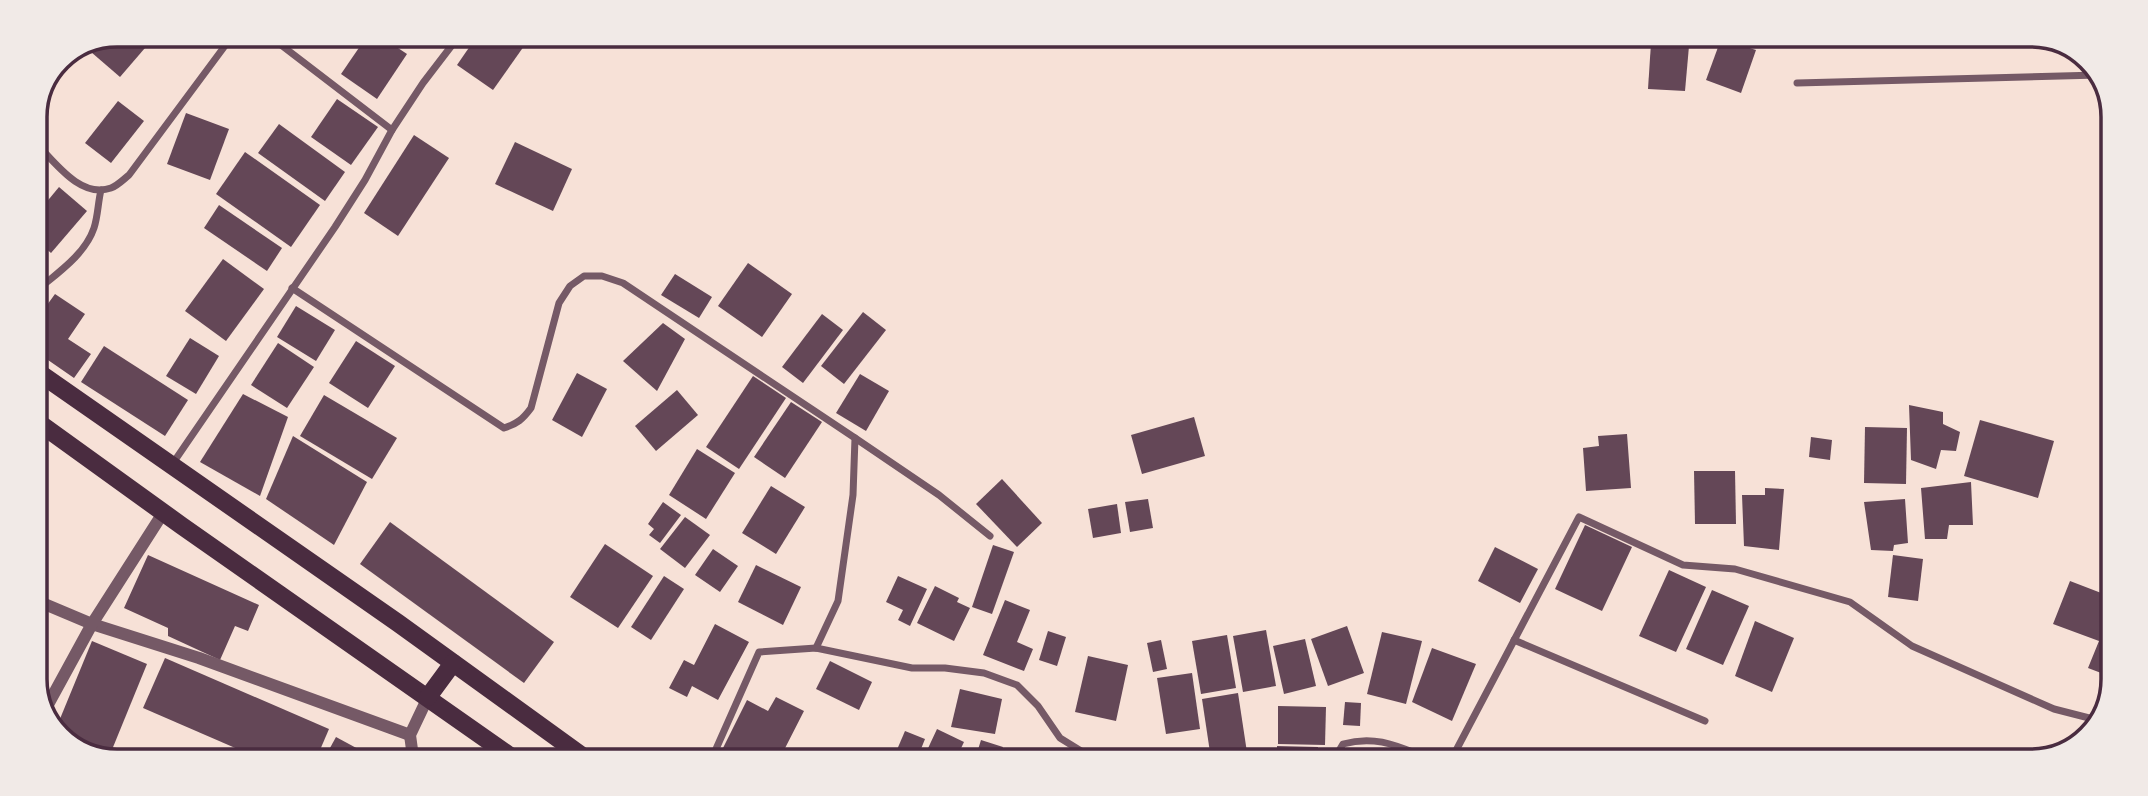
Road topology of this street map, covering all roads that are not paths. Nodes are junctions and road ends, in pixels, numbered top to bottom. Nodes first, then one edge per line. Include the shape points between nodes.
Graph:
1 (224, 47) edge
2 (284, 47) edge
3 (451, 47) edge
4 (2086, 75) edge
5 (1797, 83) dead end
6 (392, 130) junction
7 (47, 154) edge
8 (101, 190) junction
9 (47, 283) edge
10 (292, 288) junction
11 (47, 378) edge
12 (47, 429) edge
13 (855, 438) junction
14 (171, 466) junction
15 (163, 513) junction
16 (990, 536) dead end
17 (47, 605) edge
18 (92, 624) junction
19 (1514, 640) junction
20 (816, 648) junction
21 (453, 663) junction
22 (428, 698) junction
23 (51, 699) edge
24 (2088, 718) edge
25 (1705, 721) dead end
26 (410, 735) junction
27 (412, 749) edge
28 (500, 749) edge
29 (572, 749) edge
30 (716, 749) edge
31 (1078, 749) edge
32 (1340, 749) edge
33 (1404, 749) edge
34 (1457, 749) edge

1 - 8 street via 129,175
2 - 6 street
3 - 6 street
4 - 5 street
6 - 10 street via 365,180
7 - 8 street via 78,184
8 - 9 street via 94,229 76,256
10 - 13 street via 504,428 524,418 531,408 559,303 569,286 584,276 602,276 623,283
10 - 14 street
11 - 14 highway
12 - 15 highway
13 - 16 street
13 - 20 street via 853,495 838,601
14 - 21 highway
15 - 18 street
15 - 22 highway
17 - 18 street
18 - 23 street
18 - 26 street
19 - 24 street via 1579,517 1683,565 1735,569 1850,602 1912,646 2054,709
19 - 25 street
19 - 34 street
20 - 30 street via 759,652
20 - 31 street via 912,668 985,673 1017,685 1060,738
21 - 22 highway
21 - 29 highway
22 - 26 street
22 - 28 highway
26 - 27 street
32 - 33 street via 1362,738

